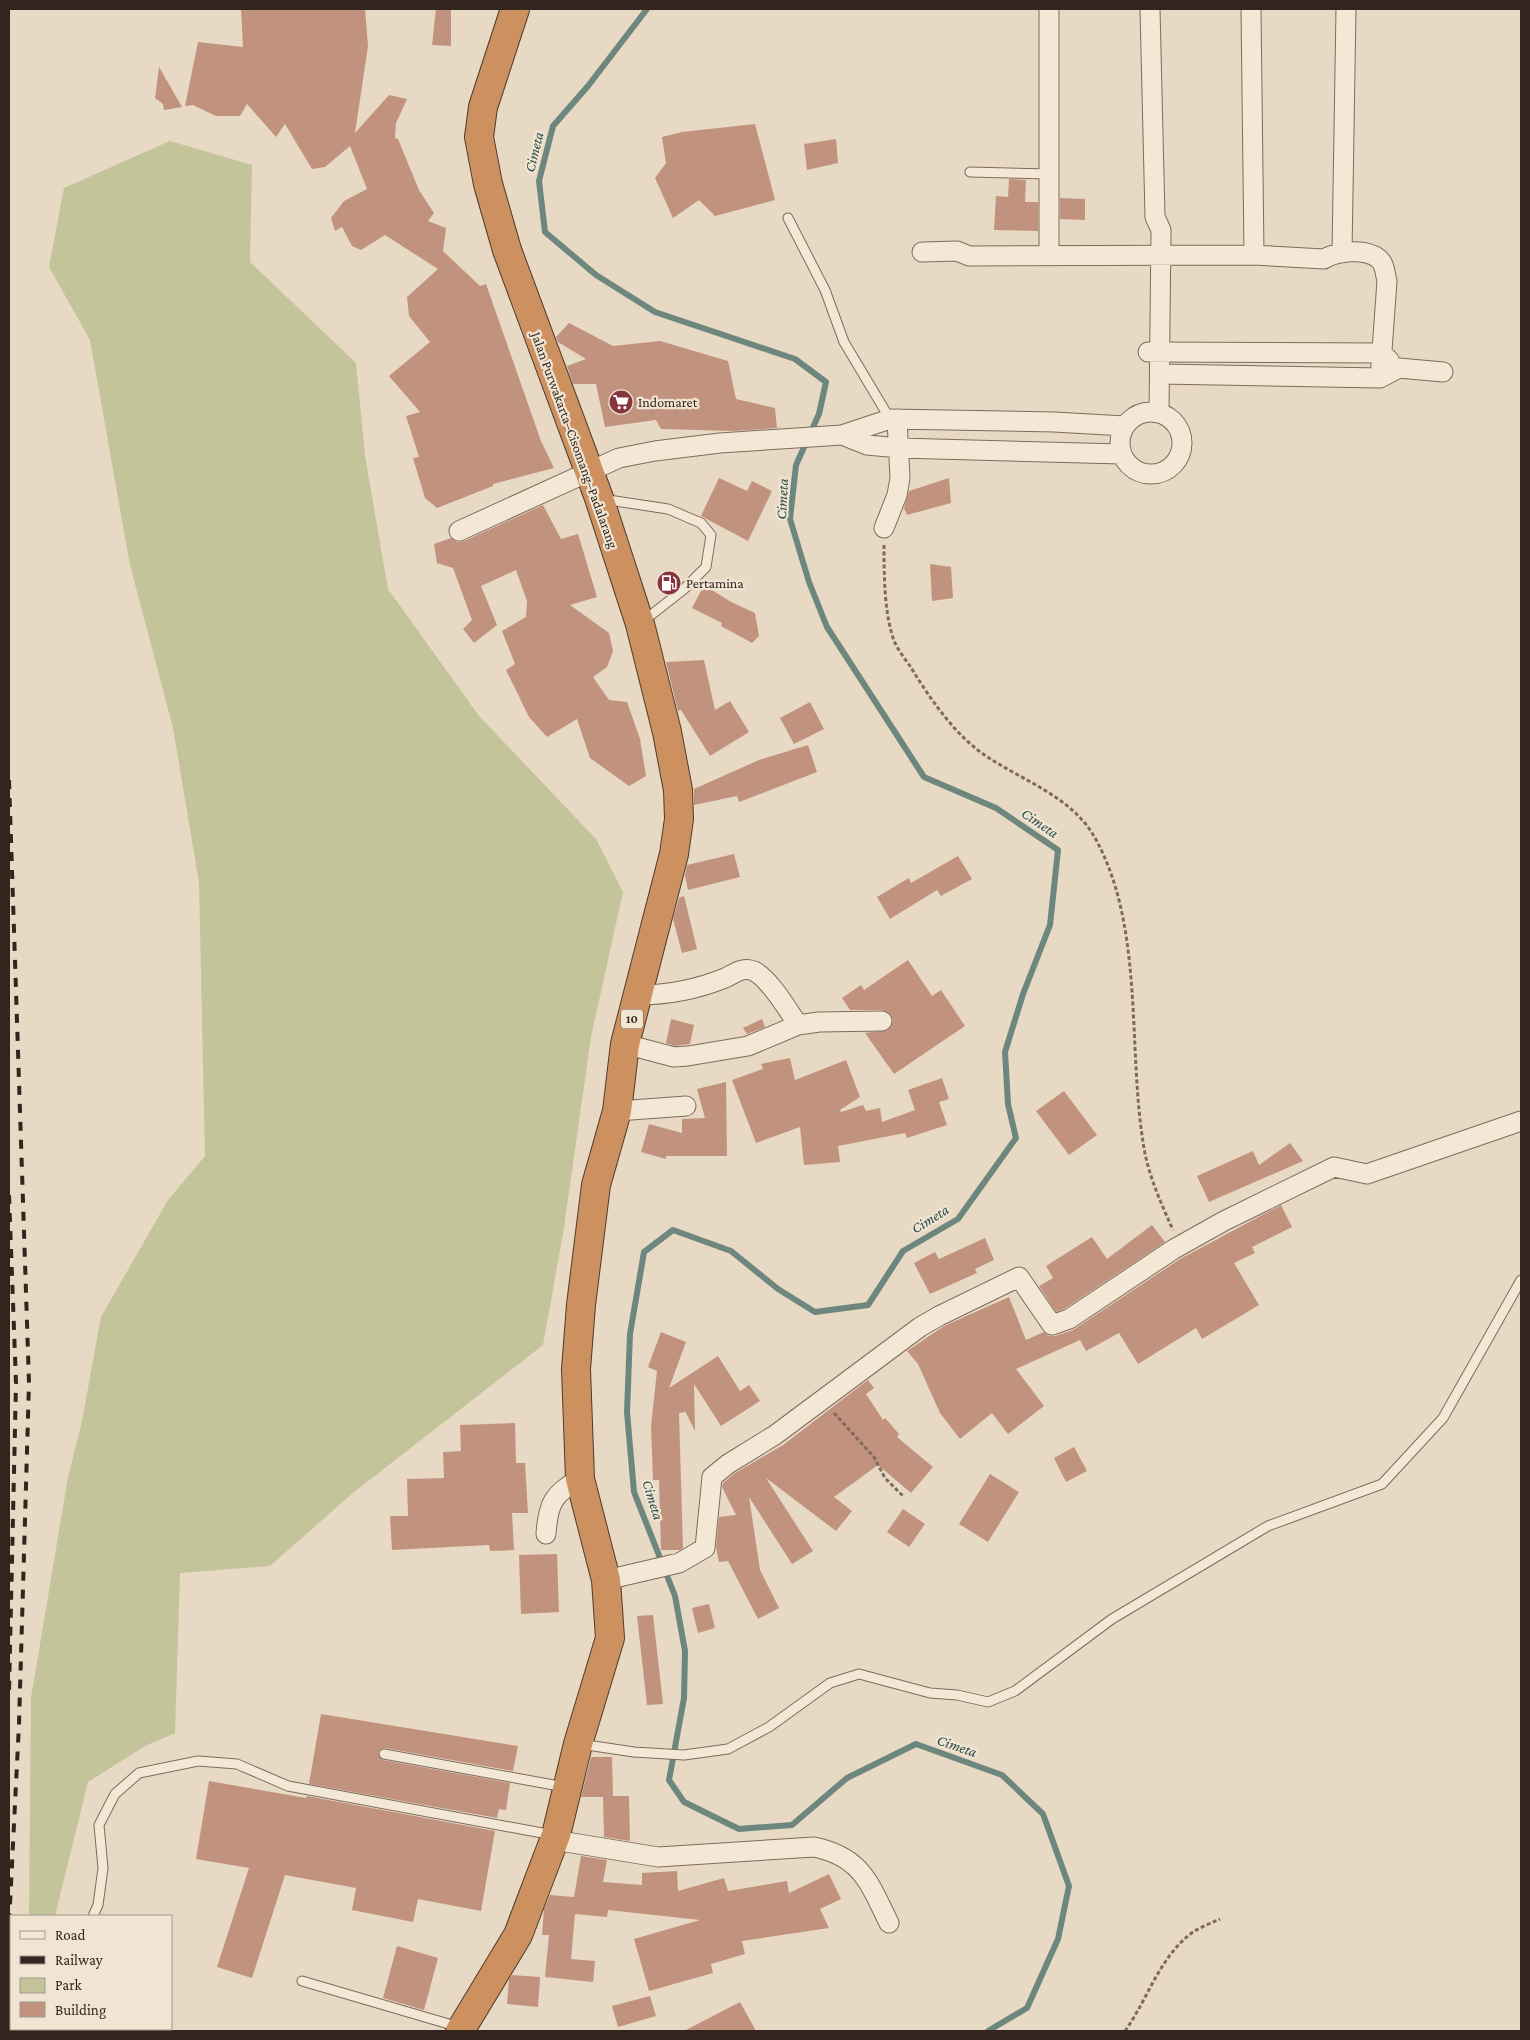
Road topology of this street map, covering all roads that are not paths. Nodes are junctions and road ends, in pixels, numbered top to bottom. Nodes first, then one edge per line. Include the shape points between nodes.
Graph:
1 (515, 9) edge
2 (1049, 9) edge
3 (1150, 9) edge
4 (1251, 9) edge
5 (1346, 9) edge
6 (970, 172) dead end
7 (1051, 174) junction
8 (788, 218) dead end
9 (1049, 248) junction
10 (1155, 249) junction
11 (1254, 249) junction
12 (922, 252) dead end
13 (1338, 253) junction
14 (1154, 352) junction
15 (1381, 353) junction
16 (1399, 368) junction
17 (1443, 372) dead end
18 (1160, 374) junction
19 (1380, 378) junction
20 (1154, 413) junction
21 (894, 419) junction
22 (1125, 426) junction
23 (842, 434) junction
24 (899, 448) junction
25 (1122, 454) junction
26 (588, 472) junction
27 (600, 498) junction
28 (884, 528) road end
29 (459, 531) dead end
30 (640, 624) junction
31 (638, 995) junction
32 (882, 1021) dead end
33 (798, 1025) junction
34 (625, 1044) junction
35 (686, 1106) dead end
36 (617, 1111) junction
37 (1521, 1120) edge
38 (1521, 1280) edge
39 (580, 1479) junction
40 (546, 1534) dead end
41 (606, 1580) junction
42 (578, 1744) junction
43 (384, 1754) dead end
44 (568, 1788) junction
45 (555, 1838) junction
46 (93, 1915) edge
47 (889, 1923) dead end
48 (302, 1981) dead end
49 (461, 2030) edge

1 - 26 highway, Jalan Purwakarta–Cisomang–Padalarang / 10 via 483,106 479,137 488,184 508,250
2 - 7 street
3 - 10 street via 1155,217 1161,230
4 - 11 street
5 - 13 street
6 - 7 lane
7 - 9 street
8 - 21 lane via 826,290 844,342
9 - 10 street
9 - 12 street via 969,256 957,251
10 - 11 street
10 - 14 street
11 - 13 street via 1324,259
13 - 15 street via 1370,254 1384,266 1387,281
14 - 15 street
14 - 18 street
14 - 20 street
15 - 16 street
15 - 19 street
16 - 17 street
16 - 19 street
18 - 19 street
18 - 20 street
20 - 22 street via 1140,414
20 - 25 street via 1175,423 1182,441 1178,459 1172,467 1164,472 1144,474 1127,463
21 - 22 street
21 - 23 street
21 - 24 street
22 - 25 street via 1121,435
23 - 24 street via 867,445
23 - 26 street via 655,451 619,458
24 - 25 street
24 - 28 street via 899,488
26 - 27 highway, Jalan Purwakarta–Cisomang–Padalarang / 10
26 - 29 street
27 - 30 highway, Jalan Purwakarta–Cisomang–Padalarang / 10
27 - 30 lane via 668,509 702,523 711,535 706,567
30 - 31 highway, Jalan Purwakarta–Cisomang–Padalarang / 10 via 667,732 678,790 679,819 674,854
31 - 33 street via 663,995 750,970 759,975
31 - 34 highway, Jalan Purwakarta–Cisomang–Padalarang / 10
32 - 33 street
33 - 34 street via 748,1046 688,1056 674,1057
34 - 36 highway, Jalan Purwakarta–Cisomang–Padalarang / 10
35 - 36 street
36 - 39 highway, Jalan Purwakarta–Cisomang–Padalarang / 10 via 596,1186 581,1305 576,1369
37 - 41 street via 1367,1174 1334,1167 1224,1221 1069,1319 1052,1325 1019,1277 939,1316 712,1477 705,1548 679,1564
38 - 42 lane via 1442,1418 1382,1484 1268,1526 1112,1619 1015,1691 988,1702 930,1693 859,1674 830,1683 768,1727 728,1749 684,1755
39 - 40 street via 567,1485 553,1499 548,1510
39 - 41 highway, Jalan Purwakarta–Cisomang–Padalarang / 10
41 - 42 highway, Jalan Purwakarta–Cisomang–Padalarang / 10 via 610,1638
42 - 44 highway, Jalan Purwakarta–Cisomang–Padalarang / 10
43 - 44 lane
44 - 45 highway, Jalan Purwakarta–Cisomang–Padalarang / 10
45 - 46 lane via 288,1786 237,1764 198,1761 138,1773 115,1794 99,1825 103,1868
45 - 47 street via 658,1857 814,1848 835,1852 850,1860 861,1872
45 - 49 highway, Jalan Purwakarta–Cisomang–Padalarang / 10 via 518,1935
48 - 49 lane

